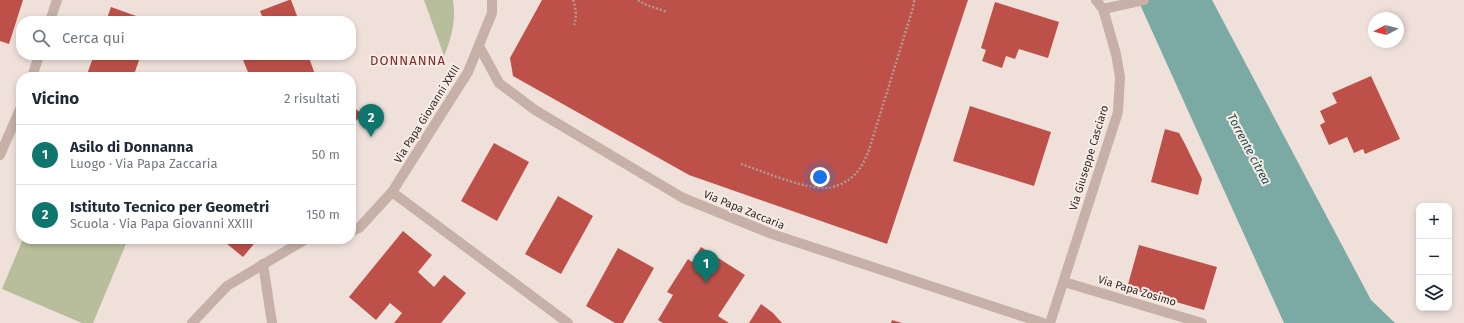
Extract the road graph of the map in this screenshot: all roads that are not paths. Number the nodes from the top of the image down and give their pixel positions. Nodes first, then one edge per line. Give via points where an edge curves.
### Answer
1 (57, 0) edge
2 (492, 0) edge
3 (1096, 0) edge
4 (1141, 1) edge
5 (1103, 10) junction
6 (52, 16) edge
7 (479, 46) junction
8 (37, 60) edge
9 (34, 72) edge
10 (16, 118) edge
11 (0, 154) edge
12 (392, 192) junction
13 (356, 229) edge
14 (297, 244) edge
15 (263, 264) junction
16 (1064, 282) junction
17 (192, 323) edge
18 (272, 323) edge
19 (568, 323) edge
20 (1043, 323) edge
21 (1050, 323) edge
22 (1202, 323) edge

1 - 6 street
2 - 7 street, Via Papa Giovanni XXIII via 492,13
3 - 5 street, Via Giuseppe Casciaro
4 - 5 street
5 - 16 street, Via Giuseppe Casciaro via 1120,77 1118,112
7 - 12 street, Via Papa Giovanni XXIII via 468,72
7 - 20 street, Via Papa Zaccaria via 500,83 535,110 683,198 772,234
8 - 9 street
10 - 11 street
12 - 13 street, Via Papa Giovanni XXIII
12 - 19 street
14 - 15 street
15 - 17 street via 227,286
15 - 18 street
16 - 21 street, Via Giuseppe Casciaro
16 - 22 street, Via Papa Zosimo

